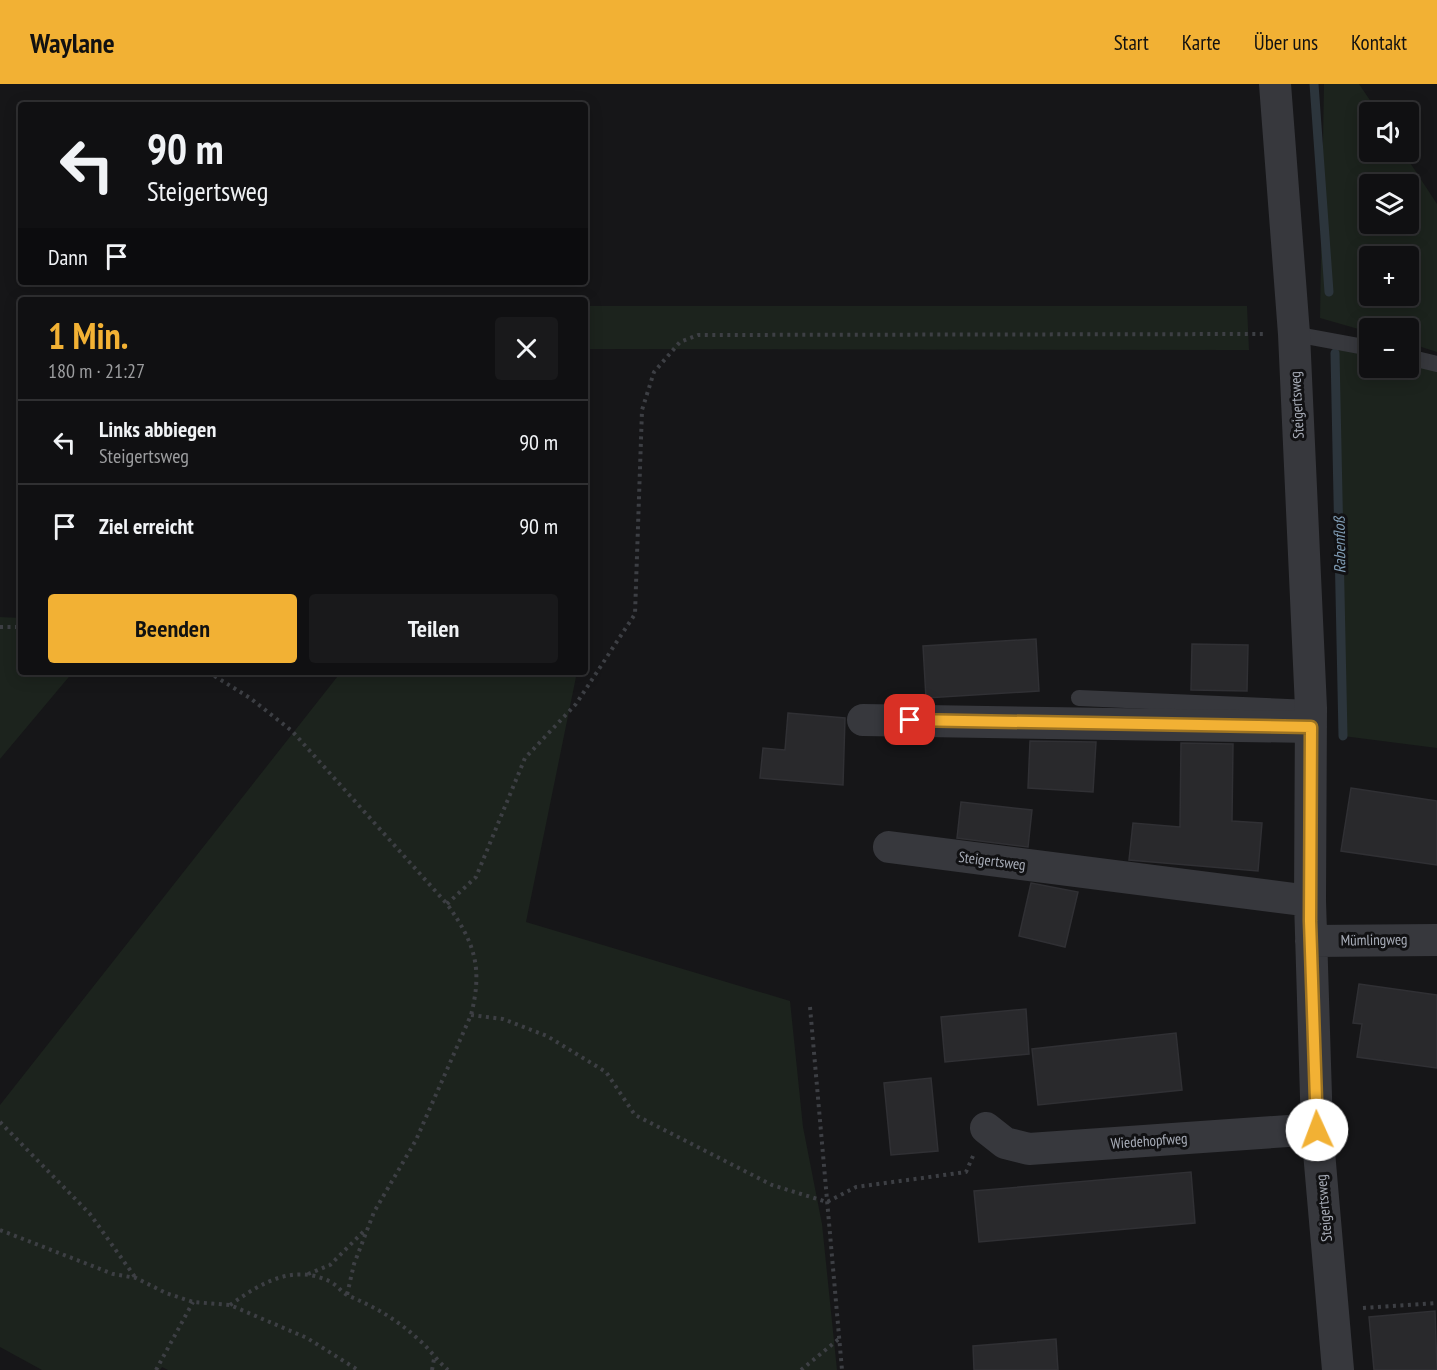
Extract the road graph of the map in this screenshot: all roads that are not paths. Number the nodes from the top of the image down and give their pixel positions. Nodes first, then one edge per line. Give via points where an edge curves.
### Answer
1 (1275, 84) edge
2 (1294, 334) junction
3 (1359, 346) edge
4 (1419, 360) edge
5 (1437, 364) edge
6 (1079, 698) dead end
7 (1311, 718) junction
8 (862, 720) dead end
9 (889, 847) dead end
10 (1310, 902) junction
11 (1437, 940) edge
12 (1311, 941) junction
13 (986, 1128) road end
14 (1317, 1130) junction
15 (1338, 1370) edge

1 - 2 street, Steigertsweg
2 - 3 lane
2 - 7 street, Steigertsweg
4 - 5 lane
6 - 7 lane
7 - 8 street
7 - 10 street, Steigertsweg
9 - 10 street, Steigertsweg
10 - 12 street, Steigertsweg
11 - 12 street, Mümlingweg
12 - 14 street, Steigertsweg
13 - 14 street, Wiedehopfweg via 1005,1143 1029,1149
14 - 15 street, Steigertsweg

